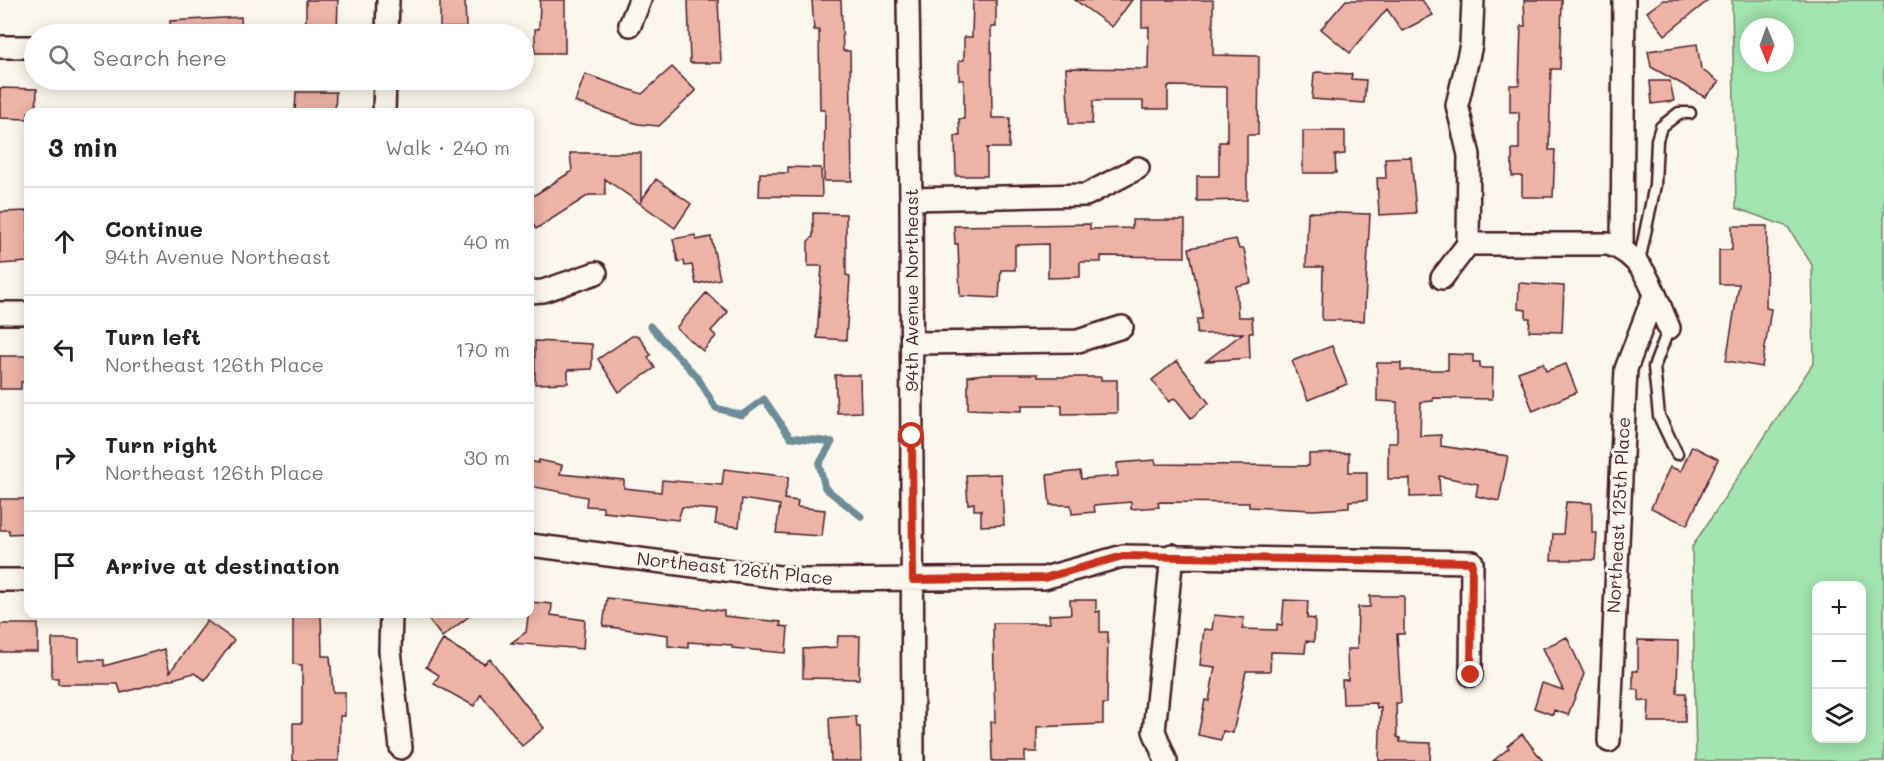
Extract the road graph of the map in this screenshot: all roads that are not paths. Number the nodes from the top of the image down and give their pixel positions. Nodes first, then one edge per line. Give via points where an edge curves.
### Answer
1 (388, 0) edge
2 (640, 0) edge
3 (908, 0) edge
4 (1473, 0) edge
5 (1624, 0) edge
6 (387, 24) edge
7 (630, 25) dead end
8 (0, 46) edge
9 (24, 47) edge
10 (385, 90) edge
11 (384, 108) edge
12 (1690, 113) dead end
13 (1138, 168) dead end
14 (911, 199) junction
15 (1468, 244) junction
16 (1622, 248) junction
17 (1639, 261) junction
18 (596, 273) dead end
19 (1442, 278) dead end
20 (534, 292) edge
21 (1654, 295) junction
22 (0, 313) edge
23 (24, 313) edge
24 (1122, 327) dead end
25 (1669, 328) joint
26 (912, 344) junction
27 (1677, 454) dead end
28 (534, 546) edge
29 (1172, 555) junction
30 (0, 580) edge
31 (24, 580) edge
32 (913, 580) junction
33 (392, 618) edge
34 (1471, 675) dead end
35 (1609, 741) dead end
36 (400, 748) dead end
37 (913, 761) edge
38 (1166, 761) edge

1 - 6 street
2 - 7 street
3 - 14 street, 94th Avenue Northeast
4 - 15 street via 1471,45 1457,105 1469,155
5 - 16 street
8 - 9 street
10 - 11 street
12 - 17 lane via 1679,113 1662,127 1657,140 1655,185
13 - 14 street via 1086,195
14 - 26 street, 94th Avenue Northeast
15 - 16 street via 1608,244
15 - 19 street
16 - 17 street
17 - 21 street
18 - 20 street
21 - 25 street
21 - 35 street, Northeast 125th Place via 1626,369
22 - 23 street
24 - 26 street via 1078,341
25 - 27 lane via 1653,367 1659,416
26 - 32 street, 94th Avenue Northeast
28 - 32 street, Northeast 126th Place via 803,580
29 - 32 street, Northeast 126th Place via 1123,556 1044,578
29 - 34 street, Northeast 126th Place via 1472,562
29 - 38 street via 1154,731
30 - 31 street
32 - 37 street, 94th Avenue Northeast
33 - 36 street via 390,651

